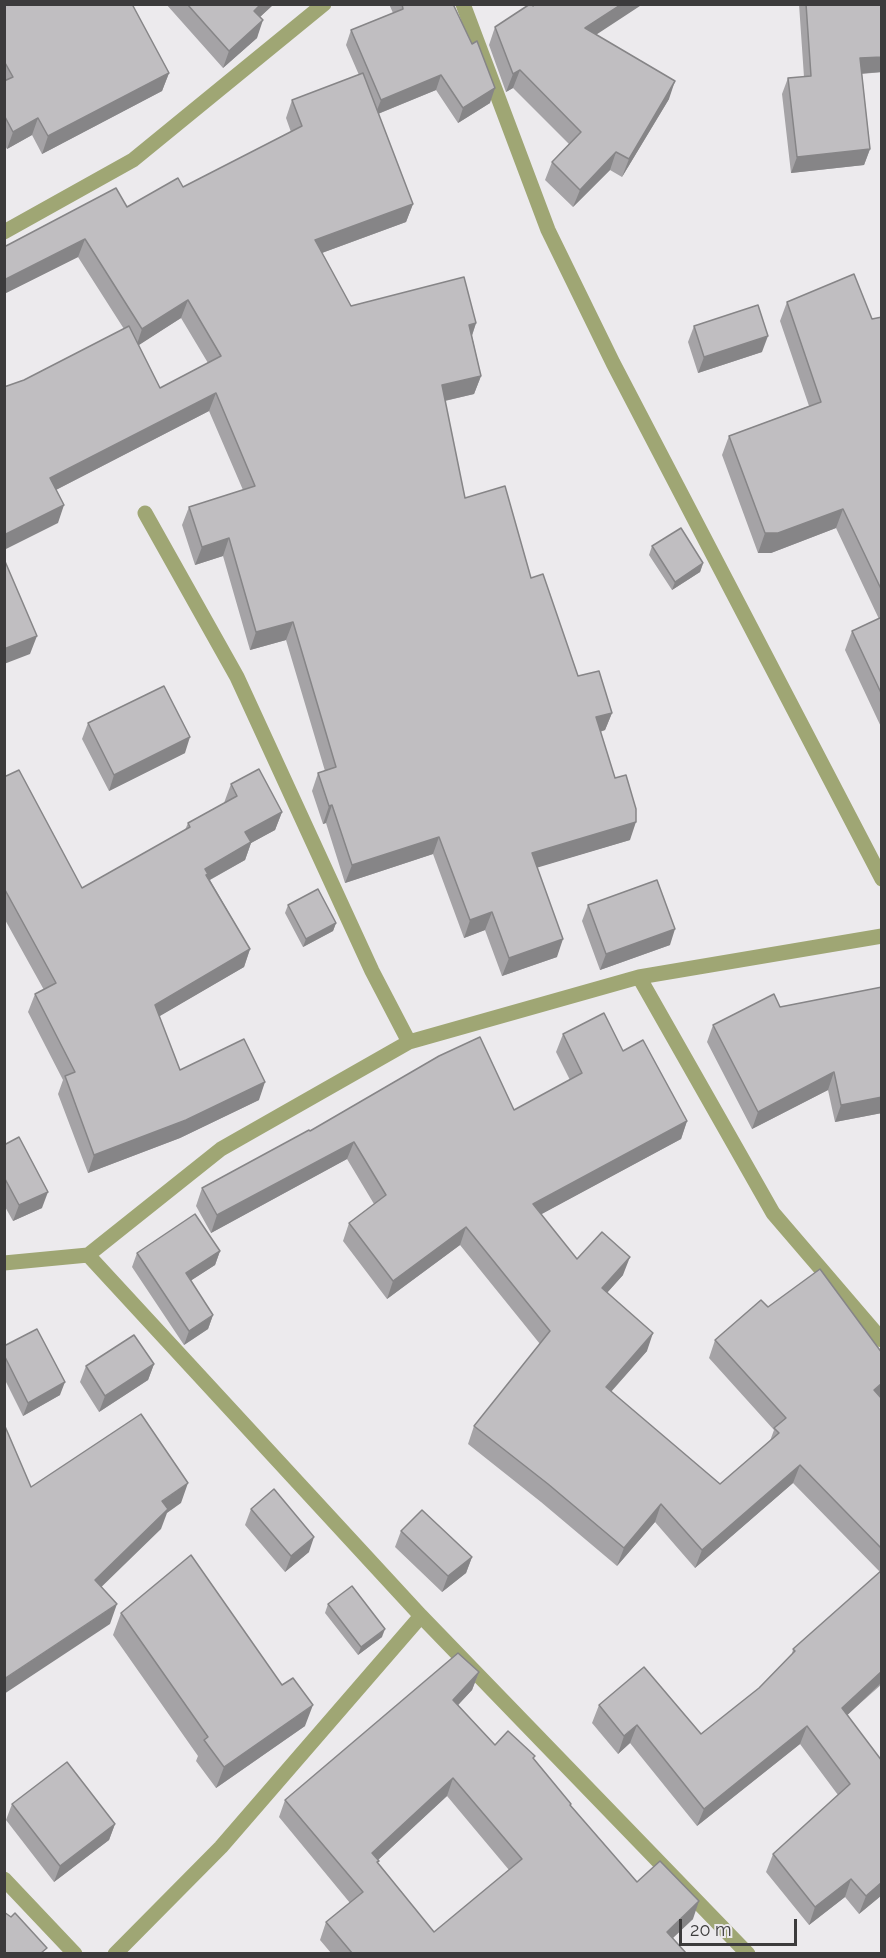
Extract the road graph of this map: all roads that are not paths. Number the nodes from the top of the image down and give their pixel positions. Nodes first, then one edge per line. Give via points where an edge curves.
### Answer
1 (324, 4) edge
2 (463, 4) edge
3 (4, 232) edge
4 (145, 513) dead end
5 (882, 879) edge
6 (882, 936) edge
7 (639, 977) junction
8 (410, 1042) junction
9 (88, 1255) junction
10 (6, 1261) edge
11 (882, 1340) edge
12 (421, 1616) junction
13 (4, 1879) edge
14 (75, 1953) edge
15 (115, 1953) edge
16 (748, 1953) edge

1 - 3 street via 133,159
2 - 5 street via 548,230 613,363
4 - 8 street via 237,677 372,971
6 - 7 street
7 - 8 street
7 - 11 street via 773,1213
8 - 9 street via 221,1149
9 - 10 street
9 - 12 street
12 - 15 street via 221,1847
12 - 16 street
13 - 14 street

